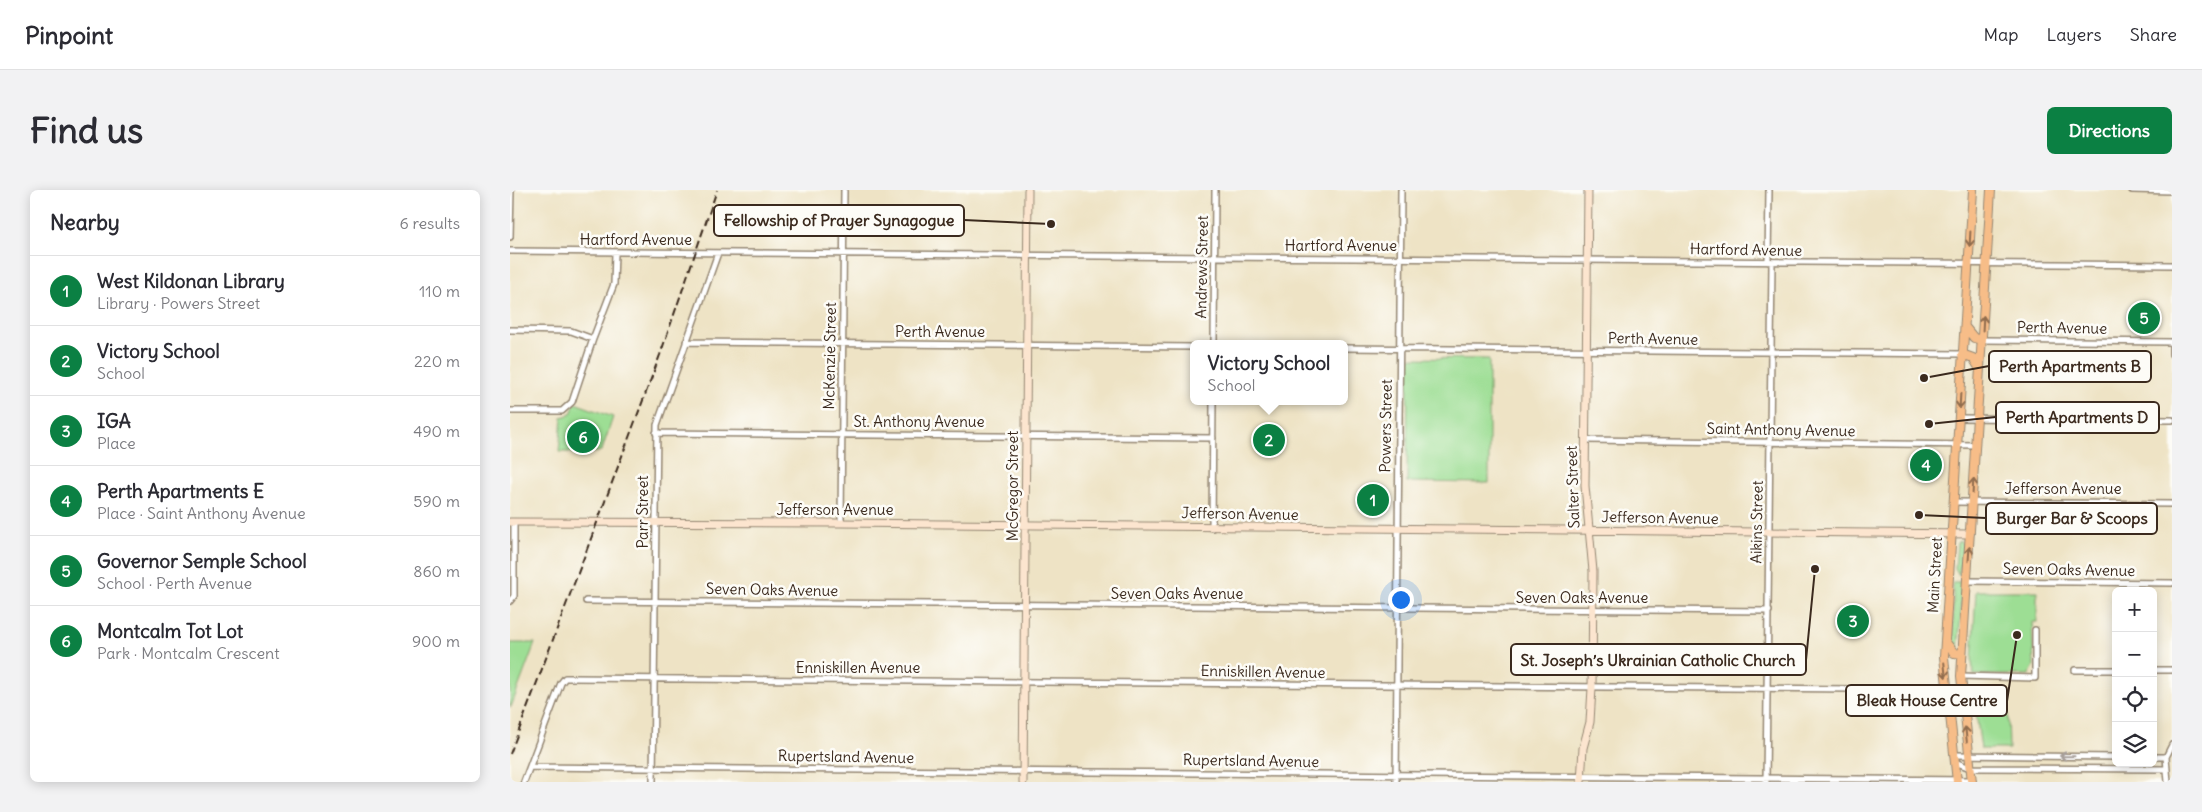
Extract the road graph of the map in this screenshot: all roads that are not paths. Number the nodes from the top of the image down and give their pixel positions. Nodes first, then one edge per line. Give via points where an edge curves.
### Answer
1 (511, 190) edge
2 (844, 190) edge
3 (1028, 190) edge
4 (1215, 190) edge
5 (1401, 190) edge
6 (1588, 190) edge
7 (1769, 190) edge
8 (1973, 190) edge
9 (1991, 190) edge
10 (2132, 190) edge
11 (2172, 191) edge
12 (510, 238) edge
13 (510, 251) edge
14 (615, 253) junction
15 (718, 253) junction
16 (844, 253) junction
17 (1028, 255) junction
18 (1215, 258) junction
19 (1400, 258) junction
20 (1587, 261) junction
21 (1770, 262) junction
22 (1987, 263) junction
23 (1969, 264) junction
24 (2172, 265) edge
25 (1964, 325) junction
26 (510, 330) edge
27 (592, 338) junction
28 (1214, 340) edge
29 (1982, 340) junction
30 (686, 342) junction
31 (2172, 342) edge
32 (843, 344) junction
33 (1027, 345) junction
34 (1190, 346) edge
35 (1348, 348) edge
36 (1400, 349) junction
37 (1586, 351) junction
38 (1771, 353) junction
39 (1962, 354) junction
40 (2172, 354) edge
41 (1980, 369) junction
42 (1213, 405) edge
43 (510, 411) edge
44 (1959, 418) junction
45 (1977, 418) junction
46 (2172, 420) edge
47 (656, 433) junction
48 (841, 434) junction
49 (1027, 435) junction
50 (1213, 438) junction
51 (1585, 440) junction
52 (1771, 442) junction
53 (1957, 444) junction
54 (1976, 445) junction
55 (1953, 502) junction
56 (1972, 502) junction
57 (2172, 504) edge
58 (512, 522) edge
59 (655, 523) junction
60 (841, 523) junction
61 (1027, 526) junction
62 (1212, 528) junction
63 (1398, 530) junction
64 (1588, 530) junction
65 (1769, 533) junction
66 (1951, 534) junction
67 (1970, 534) junction
68 (1967, 581) junction
69 (2172, 583) edge
70 (510, 601) edge
71 (586, 601) dead end
72 (654, 601) junction
73 (1025, 605) junction
74 (1397, 608) junction
75 (1592, 610) junction
76 (1768, 611) junction
77 (2035, 630) dead end
78 (1945, 641) junction
79 (1962, 654) junction
80 (2075, 670) dead end
81 (2112, 670) edge
82 (2157, 670) edge
83 (2172, 670) edge
84 (1961, 676) junction
85 (653, 679) junction
86 (1025, 682) junction
87 (1397, 686) junction
88 (1592, 688) junction
89 (1768, 689) junction
90 (1947, 690) junction
91 (1961, 690) junction
92 (2172, 745) edge
93 (1969, 755) junction
94 (2112, 757) edge
95 (2157, 757) edge
96 (2166, 757) junction
97 (1954, 758) junction
98 (530, 767) junction
99 (653, 768) junction
100 (1970, 768) junction
101 (2166, 769) junction
102 (1023, 771) junction
103 (1396, 775) junction
104 (1581, 779) edge
105 (1766, 780) edge
106 (1957, 781) edge
107 (1971, 781) edge
108 (524, 782) edge
109 (653, 782) edge
110 (1023, 782) edge
111 (1396, 782) edge
112 (2168, 782) edge

1 - 12 street
2 - 16 street, McKenzie Street
3 - 17 street, McGregor Street
4 - 18 street, Andrews Street
5 - 19 street, Powers Street
6 - 20 street, Salter Street
7 - 21 street, Aikins Street
8 -> 23 main road, Main Street
9 - 22 main road
10 - 11 street
13 - 14 street, Hartford Avenue
14 - 15 street, Hartford Avenue
14 - 27 street via 614,284
15 - 16 street, Hartford Avenue
15 - 30 street, Parr Street
16 - 17 street, Hartford Avenue
16 - 32 street, McKenzie Street
17 - 18 street, Hartford Avenue
17 - 33 street, McGregor Street
18 - 19 street, Hartford Avenue
18 - 28 street, Andrews Street
19 - 20 street, Hartford Avenue
19 - 36 street, Powers Street
20 - 21 street, Hartford Avenue
20 - 37 street, Salter Street
21 - 23 street, Hartford Avenue
21 - 38 street, Aikins Street
22 - 23 street, Hartford Avenue
22 - 24 street, Hartford Avenue
29 -> 22 main road
23 - 25 main road, Main Street
25 - 29 main road via 1969,334
25 - 39 main road, Main Street
26 - 27 street via 572,331
27 - 43 street via 567,409 555,412
29 - 31 street, Perth Avenue
29 - 41 main road
30 - 32 street, Perth Avenue
30 - 47 street, Parr Street
31 - 40 street
32 - 33 street, Perth Avenue
32 - 48 street, McKenzie Street
33 - 34 street, Perth Avenue
33 - 49 street, McGregor Street
35 - 36 street, Perth Avenue
36 - 37 street, Perth Avenue
36 - 63 street, Powers Street
37 - 38 street, Perth Avenue
37 - 51 street, Salter Street
38 - 39 street, Perth Avenue
38 - 52 street, Aikins Street
39 - 41 main road via 1973,358
39 -> 44 main road, Main Street
41 - 45 main road
42 - 50 street
44 - 45 street
44 - 53 main road, Main Street
45 - 46 street
45 - 54 main road
47 - 48 street, St. Anthony Avenue
47 - 59 street, Parr Street
48 - 49 street, St. Anthony Avenue
48 - 60 street, McKenzie Street
49 - 50 street, St. Anthony Avenue
49 - 61 street, McGregor Street
50 - 62 street
51 - 52 street, Saint Anthony Avenue
51 - 64 street, Salter Street
52 - 53 street, Saint Anthony Avenue
52 - 65 street, Aikins Street
53 - 54 street, Saint Anthony Avenue
53 - 55 main road, Main Street
56 -> 54 main road
55 - 56 street, Jefferson Avenue
55 - 66 main road, Main Street
56 - 57 street, Jefferson Avenue
56 - 67 main road
58 - 59 street, Jefferson Avenue
58 - 70 street via 514,596
59 - 60 street, Jefferson Avenue
59 - 72 street, Parr Street
60 - 61 street, Jefferson Avenue
61 - 62 street, Jefferson Avenue
61 - 73 street, McGregor Street
62 - 63 street, Jefferson Avenue
63 - 64 street, Jefferson Avenue
63 - 74 street, Powers Street
64 - 65 street, Jefferson Avenue
64 - 75 street, Salter Street via 1593,571
65 - 66 street, Jefferson Avenue
65 - 76 street, Aikins Street
66 - 67 street, Jefferson Avenue
66 - 78 main road, Main Street
68 -> 67 main road
68 - 69 street, Seven Oaks Avenue
68 - 79 main road
71 - 72 street, Seven Oaks Avenue
72 - 73 street, Seven Oaks Avenue
72 - 85 street, Parr Street
73 - 74 street, Seven Oaks Avenue
73 - 86 street, McGregor Street
74 - 75 street, Seven Oaks Avenue
74 - 87 street, Powers Street
75 - 76 street, Seven Oaks Avenue
75 - 88 street, Salter Street
76 - 89 street, Aikins Street
77 - 84 street via 2035,678
78 - 79 main road via 1954,653
78 -> 90 main road, Main Street
79 - 84 main road
80 - 81 street
82 - 83 street
84 - 91 main road
85 - 86 street, Enniskillen Avenue
85 - 98 street, Enniskillen Avenue via 565,678
85 - 99 street, Parr Street
86 - 87 street, Enniskillen Avenue
86 - 102 street, McGregor Street
87 - 88 street, Enniskillen Avenue
87 - 103 street, Powers Street
88 - 89 street, Enniskillen Avenue
88 - 104 street, Salter Street
89 - 90 street, Enniskillen Avenue
89 - 105 street, Aikins Street
90 - 91 street, Enniskillen Avenue
90 - 97 main road, Main Street
93 -> 91 main road
92 - 96 street
94 -> 93 street
93 - 97 street
93 - 100 main road
95 - 96 street
96 - 101 street
97 - 100 street
97 - 106 main road, Main Street
98 - 99 street, Rupertsland Avenue
98 - 108 street
99 - 102 street, Rupertsland Avenue
99 - 109 street, Parr Street
100 - 101 street
100 - 107 main road
101 - 112 street
102 - 103 street, Rupertsland Avenue
102 - 110 street, McGregor Street
103 - 104 street, Rupertsland Avenue
103 - 111 street, Powers Street
104 - 105 street, Rupertsland Avenue
105 - 106 street, Rupertsland Avenue
106 - 107 street, Rupertsland Avenue

